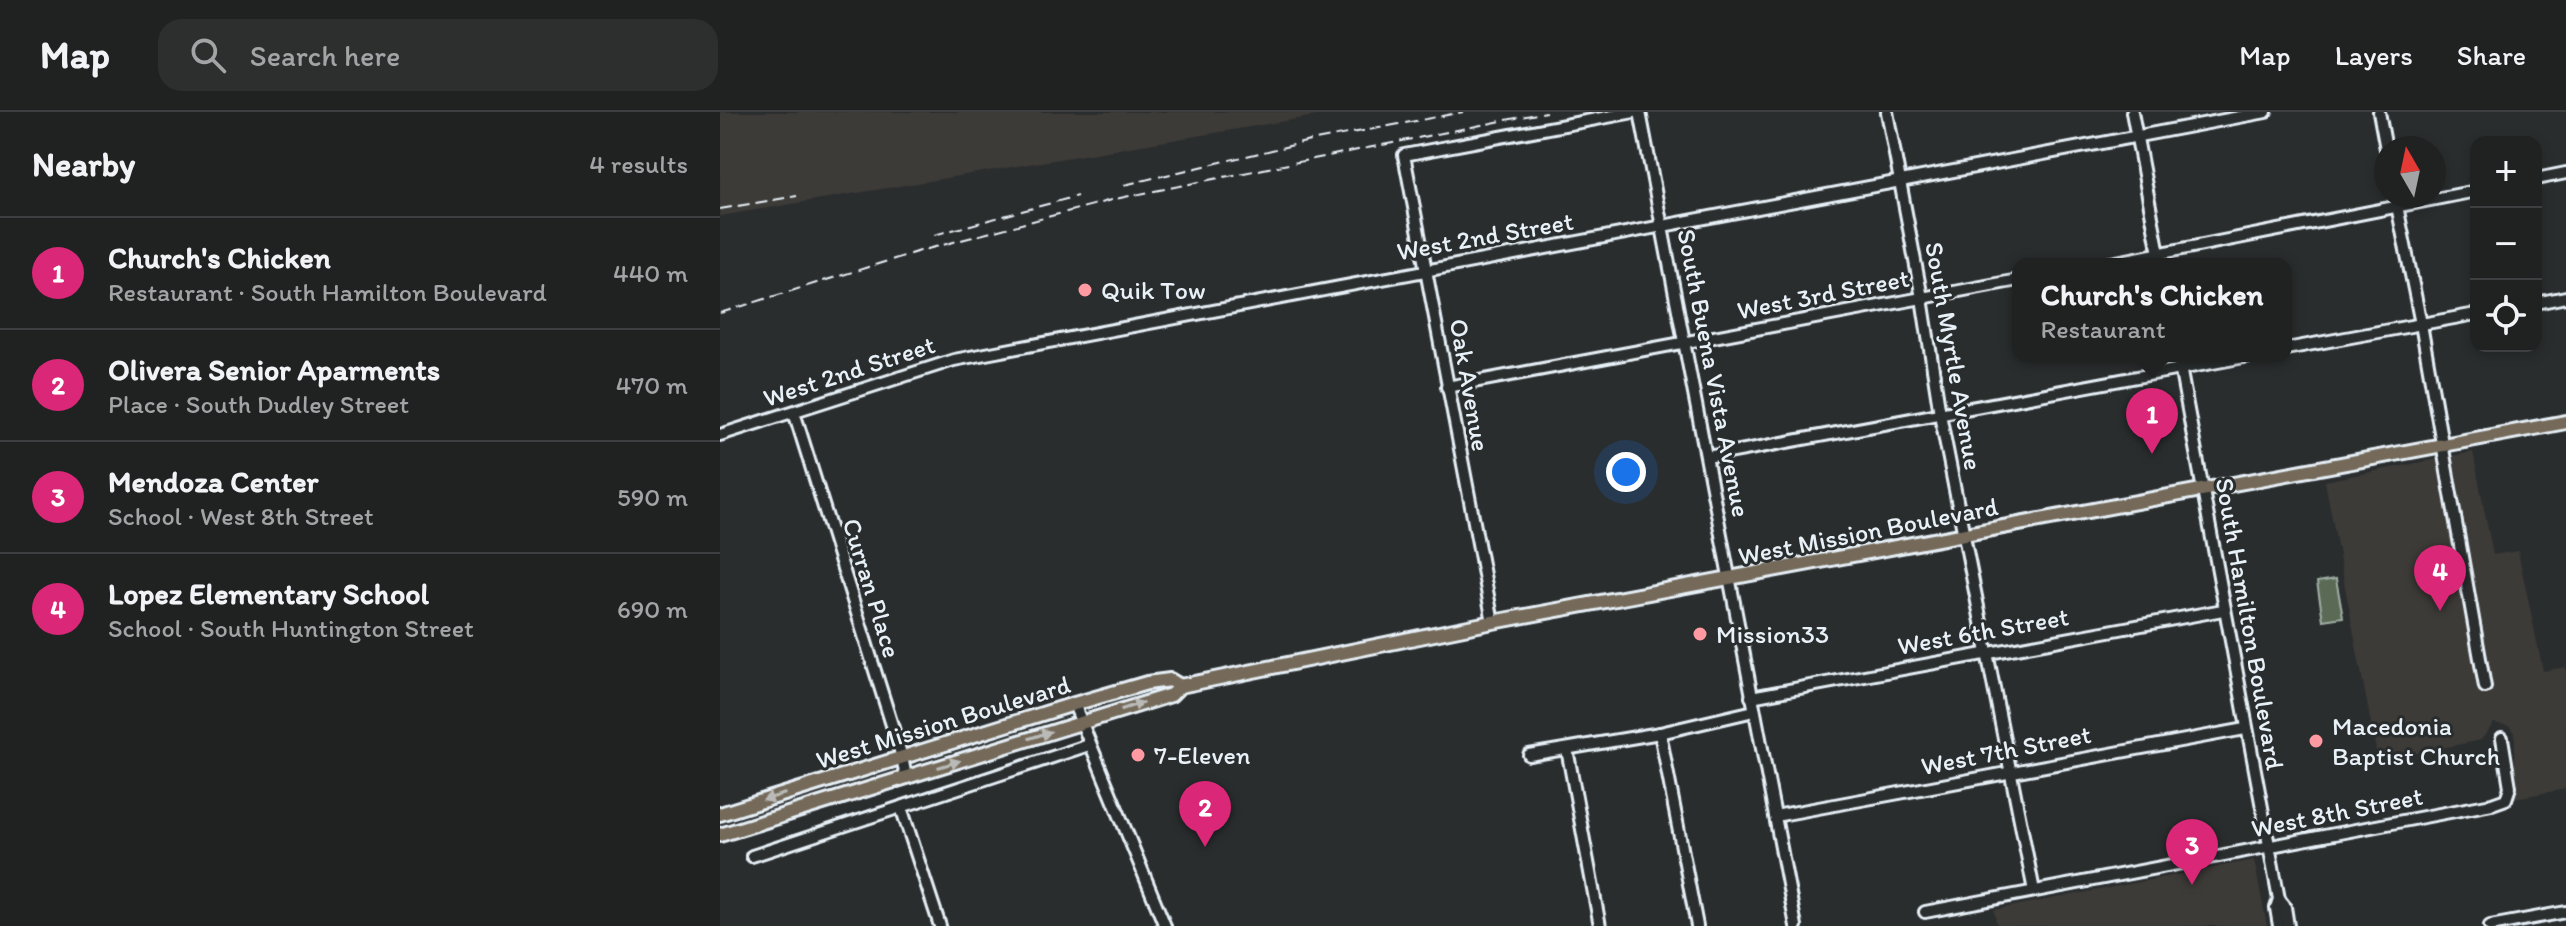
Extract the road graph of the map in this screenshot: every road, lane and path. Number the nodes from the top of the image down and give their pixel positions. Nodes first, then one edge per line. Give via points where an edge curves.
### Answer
1 (1634, 112) edge
2 (1640, 112) edge
3 (1887, 112) edge
4 (2132, 112) edge
5 (2266, 112) edge
6 (2379, 112) edge
7 (2136, 136) junction
8 (2384, 136) edge
9 (2566, 173) edge
10 (2542, 178) edge
11 (1900, 181) junction
12 (2470, 192) edge
13 (2446, 195) edge
14 (2374, 206) edge
15 (2397, 208) edge
16 (1664, 226) junction
17 (2160, 258) edge
18 (2164, 258) edge
19 (1426, 269) junction
20 (2012, 281) edge
21 (2566, 297) edge
22 (1922, 298) junction
23 (2542, 302) edge
24 (2470, 315) edge
25 (2421, 324) junction
26 (1684, 343) junction
27 (2292, 348) edge
28 (2179, 362) edge
29 (2218, 362) edge
30 (2181, 369) junction
31 (1447, 387) junction
32 (794, 412) junction
33 (1940, 414) junction
34 (2566, 422) edge
35 (720, 435) edge
36 (2441, 445) junction
37 (1707, 457) junction
38 (2202, 489) junction
39 (1965, 536) junction
40 (1730, 579) junction
41 (2223, 610) junction
42 (1493, 622) junction
43 (1987, 652) junction
44 (1180, 686) junction
45 (2485, 687) dead end
46 (1751, 697) junction
47 (1074, 704) junction
48 (1754, 711) junction
49 (1081, 722) junction
50 (2245, 729) junction
51 (1660, 733) junction
52 (2502, 738) dead end
53 (1089, 745) junction
54 (1567, 749) junction
55 (1529, 755) dead end
56 (902, 757) junction
57 (2011, 771) junction
58 (906, 777) junction
59 (901, 807) junction
60 (720, 814) edge
61 (1775, 816) junction
62 (720, 835) edge
63 (2269, 847) junction
64 (752, 856) dead end
65 (2034, 891) junction
66 (2279, 899) junction
67 (1925, 912) dead end
68 (2566, 912) edge
69 (940, 926) edge
70 (1165, 926) edge
71 (1600, 926) edge
72 (1697, 926) edge
73 (1796, 926) edge
74 (2279, 926) edge
75 (2288, 926) edge
76 (2490, 926) edge

1 - 19 street, Oak Avenue via 1404,155
2 - 16 street, South Buena Vista Avenue
3 - 11 street, South Myrtle Avenue
4 - 7 street
5 - 7 street, West 2nd Street
6 - 8 street
7 - 11 street, West 2nd Street
7 - 17 street
9 - 10 street
11 - 16 street, West 2nd Street
11 - 22 street, South Myrtle Avenue
12 - 13 street
14 - 18 street
15 - 25 street
16 - 19 street, West 2nd Street
16 - 26 street, South Buena Vista Avenue
19 - 31 street, Oak Avenue
19 - 32 street, West 2nd Street via 954,360
20 - 22 street, West 3rd Street
21 - 23 street
22 - 26 street, West 3rd Street
22 - 33 street, South Myrtle Avenue
24 - 25 street
25 - 27 street
25 - 36 street
26 - 31 street, West 3rd Street
26 - 37 street, South Buena Vista Avenue
28 - 30 street, South Hamilton Boulevard
29 - 30 street
30 - 33 street
30 - 38 street, South Hamilton Boulevard
31 - 42 street, Oak Avenue
32 - 35 street, West 2nd Street
32 - 56 street, Curran Place
33 - 37 street
33 - 39 street, South Myrtle Avenue
34 - 36 main road, West Mission Boulevard
36 - 38 main road, West Mission Boulevard
36 - 45 street
37 - 40 street, South Buena Vista Avenue
38 - 39 main road, West Mission Boulevard
38 - 41 street, South Hamilton Boulevard
39 - 40 main road, West Mission Boulevard
39 - 43 street, South Myrtle Avenue
40 - 42 main road, West Mission Boulevard
40 - 46 street, South Buena Vista Avenue
41 - 43 street, West 6th Street
41 - 50 street, South Hamilton Boulevard
42 - 44 main road, West Mission Boulevard
43 - 46 street, West 6th Street
43 - 57 street, South Myrtle Avenue
44 - 47 main road, West Mission Boulevard via 1170,680 1147,683
49 -> 44 main road, West Mission Boulevard via 1171,695
46 - 48 street, South Buena Vista Avenue
47 - 49 street
47 - 56 main road, West Mission Boulevard
48 - 51 street
48 - 61 street, South Buena Vista Avenue
49 - 53 street
58 -> 49 main road, West Mission Boulevard
50 - 57 street, West 7th Street
50 - 63 street, South Hamilton Boulevard
51 - 54 street
51 - 72 street
52 - 63 street, West 8th Street via 2510,787 2506,799
53 - 59 street
53 - 70 street
54 - 55 street
54 - 71 street
56 - 58 street, Curran Place
56 -> 60 main road, West Mission Boulevard
57 - 61 street, West 7th Street
57 - 65 street, South Myrtle Avenue
58 - 62 main road, West Mission Boulevard
59 - 64 street
59 - 69 street
61 - 73 street, South Buena Vista Avenue
63 - 65 street, West 8th Street
63 - 66 street, South Hamilton Boulevard
65 - 67 street, West 8th Street
66 - 74 street, South Hamilton Boulevard
66 - 75 street, South Hamilton Boulevard
68 - 76 street

